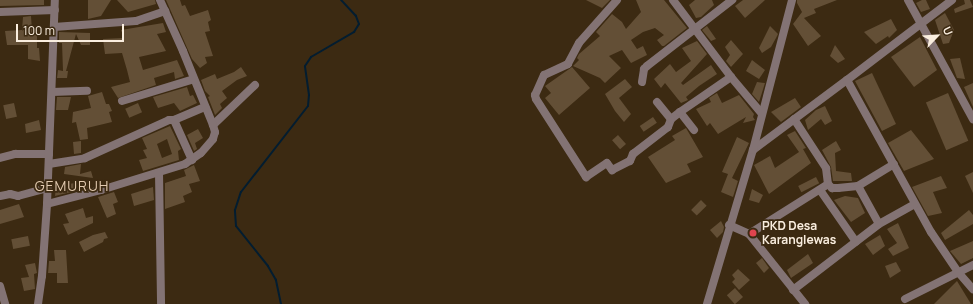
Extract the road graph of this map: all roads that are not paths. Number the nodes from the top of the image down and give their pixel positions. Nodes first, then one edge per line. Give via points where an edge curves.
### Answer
1 (56, 0) edge
2 (160, 0) edge
3 (617, 0) edge
4 (673, 0) edge
5 (732, 0) edge
6 (792, 0) edge
7 (908, 0) edge
8 (952, 0) edge
9 (55, 10) junction
10 (165, 11) junction
11 (0, 12) edge
12 (921, 24) junction
13 (54, 27) junction
14 (695, 29) junction
15 (731, 77) junction
16 (194, 79) junction
17 (846, 80) junction
18 (642, 82) dead end
19 (255, 85) dead end
20 (87, 91) dead end
21 (52, 92) junction
22 (122, 101) dead end
23 (657, 102) dead end
24 (205, 107) junction
25 (680, 112) junction
26 (762, 114) junction
27 (794, 119) junction
28 (973, 119) edge
29 (174, 120) junction
30 (670, 120) junction
31 (212, 125) junction
32 (694, 130) dead end
33 (753, 150) junction
34 (49, 154) junction
35 (0, 158) edge
36 (192, 160) junction
37 (49, 164) junction
38 (894, 164) junction
39 (159, 173) junction
40 (828, 184) junction
41 (858, 186) junction
42 (48, 188) junction
43 (820, 190) junction
44 (0, 196) edge
45 (47, 204) junction
46 (915, 204) junction
47 (879, 224) junction
48 (729, 225) junction
49 (749, 234) junction
50 (856, 242) junction
51 (973, 264) edge
52 (958, 272) junction
53 (0, 286) edge
54 (973, 289) edge
55 (793, 290) junction
56 (906, 299) dead end
57 (5, 304) edge
58 (38, 304) edge
59 (161, 304) edge
60 (707, 304) edge
61 (804, 304) edge

1 - 9 street
2 - 10 street
3 - 30 street via 579,42 568,64 544,75 535,95 536,99 586,177 607,163 612,170 630,161 633,154 668,127
4 - 14 street
5 - 14 street
6 - 26 street
7 - 12 street
8 - 12 street
9 - 11 street
9 - 13 street
10 - 13 street via 136,21
10 - 16 street
12 - 17 street
12 - 28 street
13 - 21 street
14 - 15 street
14 - 18 street via 644,69
15 - 25 street
15 - 26 street
16 - 22 street
16 - 24 street
17 - 27 street
17 - 38 street
19 - 31 street
20 - 21 street
21 - 34 street
23 - 30 street
24 - 29 street
24 - 31 street
25 - 30 street
25 - 32 street
26 - 33 street
27 - 33 street
27 - 40 street via 826,168
29 - 36 street
29 - 37 street via 85,158
31 - 36 street via 215,132 213,139 205,150
33 - 48 street
34 - 35 street via 15,154
34 - 37 street
36 - 39 street
37 - 42 street
38 - 41 street
38 - 46 street
39 - 45 street
39 - 59 street
40 - 41 street via 832,188
40 - 43 street
41 - 47 street
42 - 44 street via 18,196
42 - 45 street
43 - 49 street
43 - 50 street
45 - 58 street
46 - 47 street
46 - 52 street
47 - 50 street
48 - 49 street
48 - 60 street
49 - 55 street
50 - 55 street
51 - 52 street
52 - 54 street
52 - 56 street
53 - 57 street
55 - 61 street

